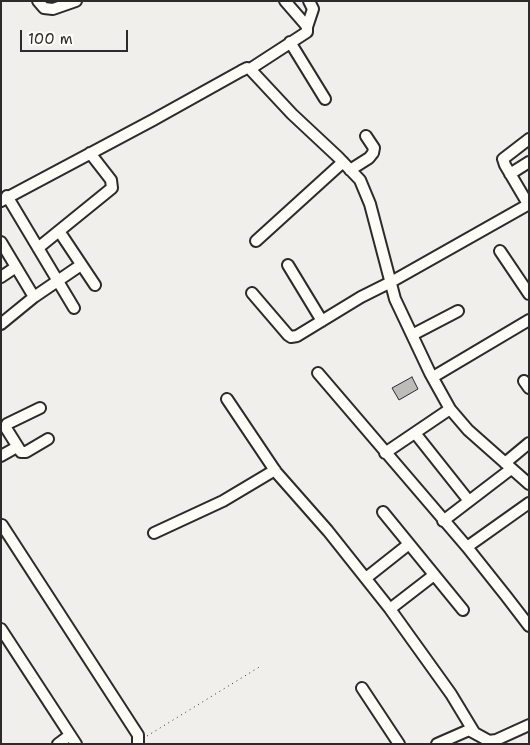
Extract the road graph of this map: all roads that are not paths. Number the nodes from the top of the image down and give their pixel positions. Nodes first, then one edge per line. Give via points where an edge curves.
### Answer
1 (38, 1) edge
2 (76, 1) edge
3 (285, 1) edge
4 (309, 1) edge
5 (307, 27) junction
6 (290, 42) junction
7 (250, 69) junction
8 (325, 99) dead end
9 (366, 136) dead end
10 (529, 139) edge
11 (90, 153) junction
12 (529, 162) edge
13 (346, 166) junction
14 (510, 174) junction
15 (4, 198) edge
16 (529, 204) edge
17 (59, 230) junction
18 (256, 241) dead end
19 (1, 242) edge
20 (38, 248) junction
21 (500, 251) dead end
22 (81, 265) junction
23 (288, 265) dead end
24 (16, 267) junction
25 (1, 276) edge
26 (58, 281) junction
27 (391, 282) junction
28 (95, 285) dead end
29 (252, 293) dead end
30 (529, 294) edge
31 (34, 297) junction
32 (74, 308) dead end
33 (458, 311) dead end
34 (529, 320) edge
35 (322, 321) junction
36 (1, 324) edge
37 (412, 335) junction
38 (318, 373) dead end
39 (433, 378) junction
40 (227, 399) dead end
41 (40, 408) dead end
42 (450, 409) junction
43 (415, 433) junction
44 (48, 439) dead end
45 (529, 443) edge
46 (17, 446) junction
47 (385, 453) junction
48 (1, 456) edge
49 (508, 466) junction
50 (275, 470) junction
51 (529, 484) edge
52 (469, 501) junction
53 (529, 503) edge
54 (383, 512) dead end
55 (443, 521) junction
56 (2, 525) edge
57 (154, 533) dead end
58 (409, 544) junction
59 (467, 547) junction
60 (434, 575) junction
61 (366, 578) junction
62 (390, 609) junction
63 (463, 610) dead end
64 (529, 626) edge
65 (1, 629) edge
66 (362, 688) dead end
67 (529, 725) edge
68 (474, 732) junction
69 (73, 739) edge
70 (138, 742) edge
71 (443, 743) edge
72 (58, 744) edge
73 (399, 744) edge

1 - 2 street via 44,8 53,9
3 - 5 street
4 - 5 street via 313,9
5 - 6 street via 306,32
6 - 7 street
6 - 8 street
7 - 11 street
7 - 13 street
9 - 13 street via 374,148 373,153 369,158
10 - 14 street via 503,159
11 - 15 street
11 - 17 street via 112,180 112,188
12 - 14 street
13 - 18 street
13 - 27 street via 360,180 370,204
14 - 16 street
15 - 20 street
16 - 27 street
17 - 20 street
17 - 22 street
19 - 24 street
20 - 26 street
21 - 30 street
22 - 26 street
22 - 28 street
23 - 35 street
24 - 25 street
24 - 31 street
26 - 31 street
26 - 32 street
27 - 35 street
27 - 37 street via 395,299
29 - 35 street via 291,337
31 - 36 street
33 - 37 street
34 - 39 street
37 - 39 street
38 - 47 street
39 - 42 street
40 - 50 street
41 - 46 street via 6,426
42 - 43 street
42 - 49 street
43 - 47 street
43 - 52 street
44 - 46 street via 23,453
45 - 49 street
46 - 48 street
47 - 55 street
49 - 51 street
49 - 52 street
50 - 57 street via 223,501
50 - 61 street
52 - 55 street
53 - 59 street
54 - 58 street
55 - 59 street
56 - 70 street via 138,735
58 - 60 street
58 - 61 street
59 - 64 street
60 - 62 street
60 - 63 street
61 - 62 street
62 - 68 street
65 - 69 street
66 - 73 street
67 - 68 street via 489,741
68 - 71 street via 466,731
69 - 72 street

